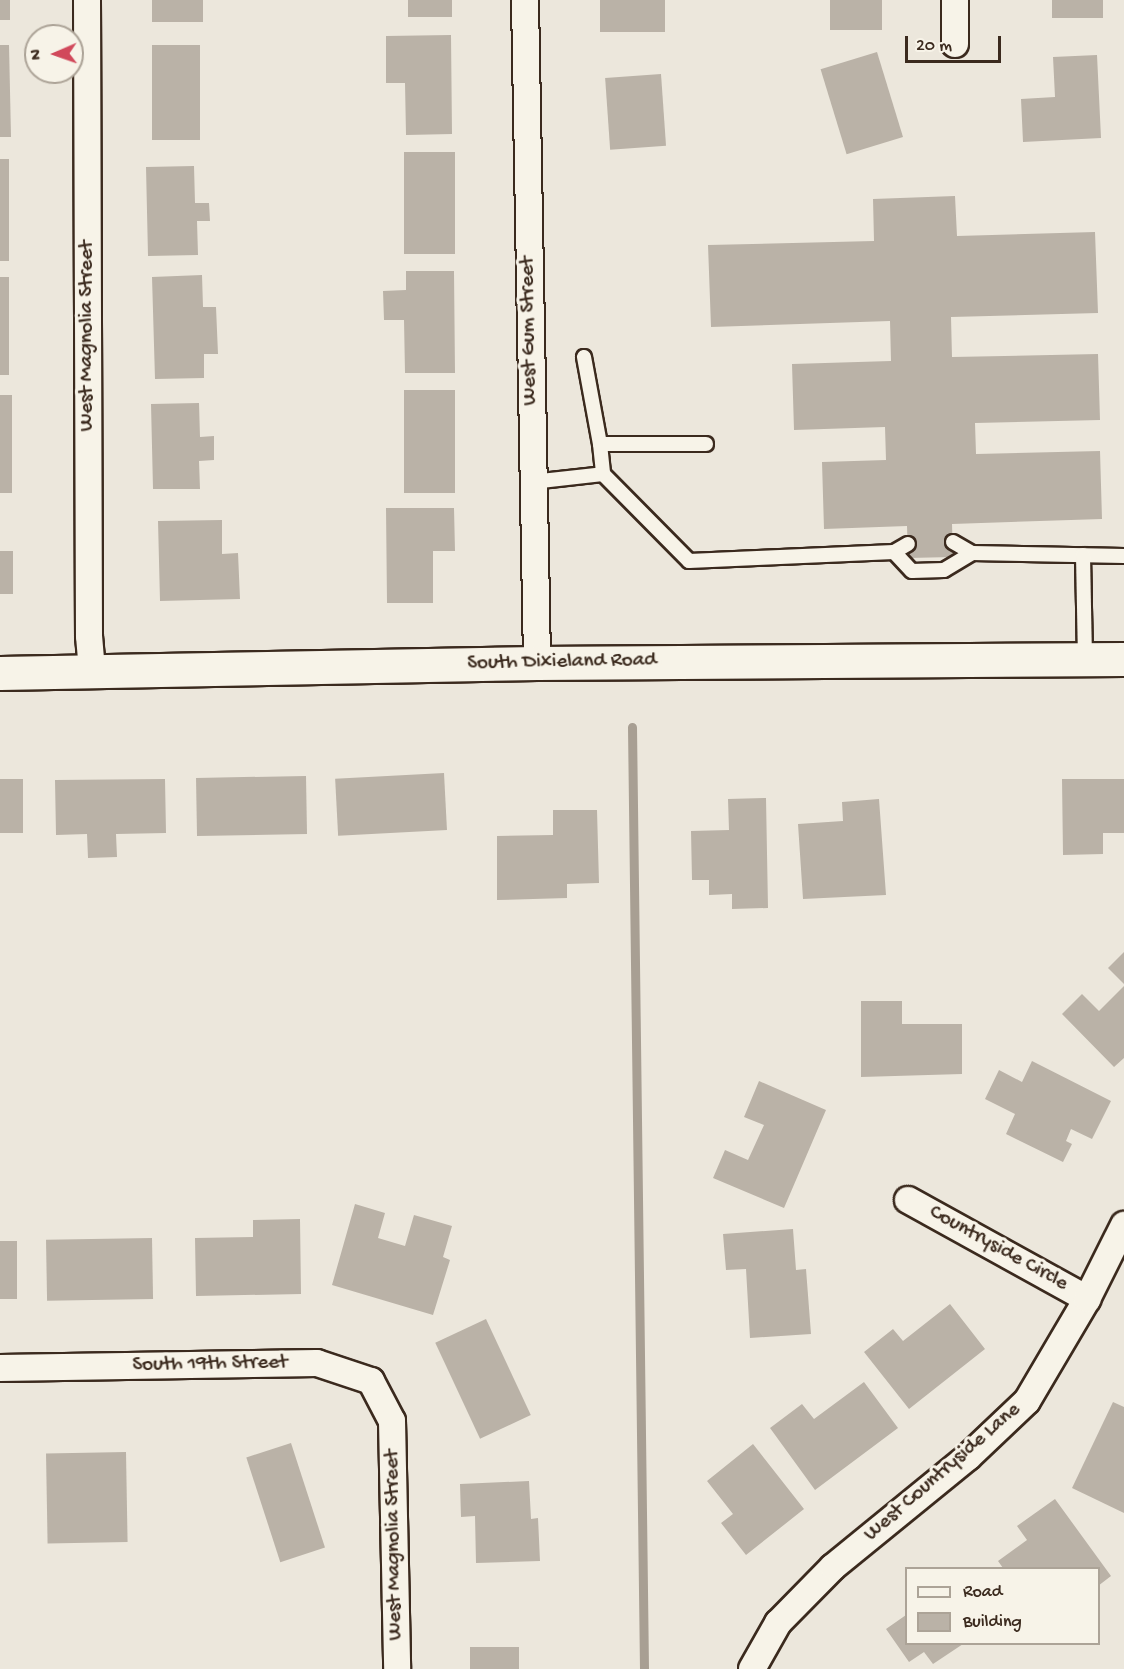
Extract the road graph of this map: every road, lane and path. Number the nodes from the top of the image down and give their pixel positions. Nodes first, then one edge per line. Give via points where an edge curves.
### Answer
1 (87, 0) edge
2 (525, 0) edge
3 (955, 0) edge
4 (955, 44) dead end
5 (585, 357) dead end
6 (600, 444) junction
7 (706, 444) dead end
8 (603, 474) junction
9 (532, 482) junction
10 (953, 542) dead end
11 (908, 544) dead end
12 (894, 552) junction
13 (972, 553) junction
14 (1083, 555) junction
15 (1124, 556) edge
16 (1124, 659) edge
17 (1085, 660) junction
18 (537, 663) junction
19 (93, 672) junction
20 (0, 673) edge
21 (908, 1200) dead end
22 (1124, 1225) edge
23 (1087, 1299) junction
24 (0, 1368) edge
25 (392, 1421) joint
26 (397, 1669) edge
27 (752, 1669) edge

1 - 19 street, West Magnolia Street via 89,624
2 - 9 street, West Gum Street
3 - 4 street
5 - 6 lane
6 - 7 lane
6 - 8 lane
8 - 9 lane
8 - 12 lane via 689,561
9 - 18 street, West Gum Street
10 - 13 lane
11 - 12 lane
12 - 13 lane via 912,571 944,570
13 - 14 lane
14 - 15 lane
14 - 17 lane
16 - 17 main road, South Dixieland Road
17 - 18 main road, South Dixieland Road
18 - 19 main road, South Dixieland Road
19 - 20 main road, South Dixieland Road
21 - 23 street, Countryside Circle
22 - 23 street, West Countryside Lane
23 - 27 street, West Countryside Lane via 1027,1401 968,1457 833,1567 778,1623
24 - 25 street, South 19th Street via 317,1363 371,1381
25 - 26 street, West Magnolia Street

